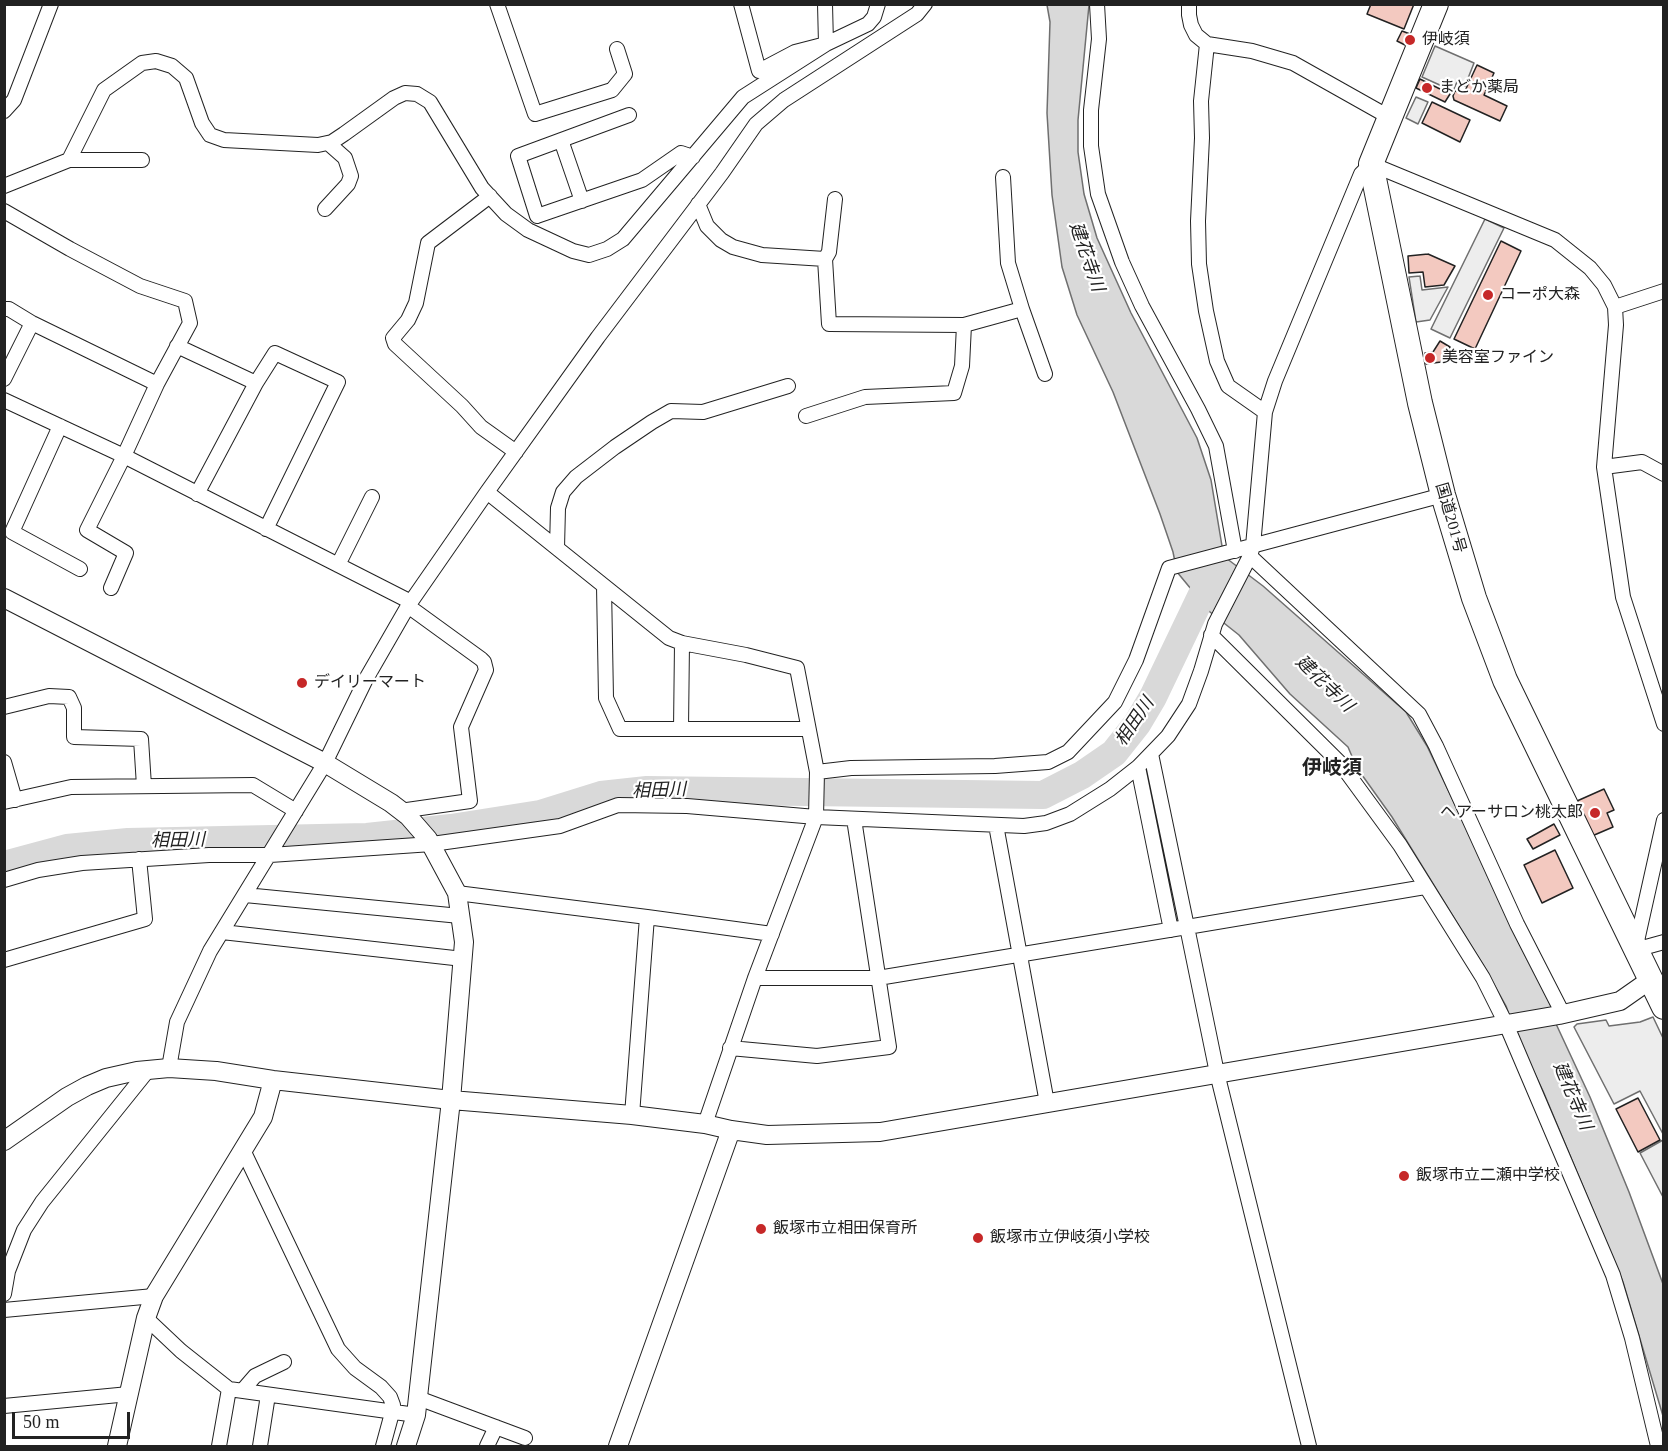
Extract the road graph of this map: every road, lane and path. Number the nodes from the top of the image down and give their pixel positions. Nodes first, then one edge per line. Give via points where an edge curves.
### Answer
1 (51, 4) edge
2 (497, 4) edge
3 (741, 4) edge
4 (825, 4) edge
5 (878, 4) edge
6 (925, 4) edge
7 (1097, 4) edge
8 (1190, 4) edge
9 (1436, 4) edge
10 (826, 44) junction
11 (1207, 44) junction
12 (617, 49) dead end
13 (4, 111) edge
14 (629, 115) dead end
15 (1389, 117) junction
16 (561, 140) junction
17 (328, 142) junction
18 (693, 157) junction
19 (69, 160) junction
20 (142, 160) dead end
21 (1371, 164) junction
22 (1003, 177) dead end
23 (4, 186) edge
24 (490, 196) junction
25 (835, 199) dead end
26 (582, 201) junction
27 (698, 204) junction
28 (325, 209) dead end
29 (4, 212) edge
30 (825, 259) junction
31 (1663, 292) edge
32 (1615, 307) junction
33 (4, 309) edge
34 (1022, 309) junction
35 (32, 323) junction
36 (963, 325) junction
37 (177, 346) junction
38 (1045, 374) dead end
39 (4, 379) edge
40 (256, 383) junction
41 (157, 384) junction
42 (788, 386) dead end
43 (4, 400) edge
44 (1265, 412) junction
45 (806, 416) dead end
46 (60, 426) junction
47 (516, 452) junction
48 (124, 456) junction
49 (1604, 467) junction
50 (1664, 474) edge
51 (487, 492) junction
52 (197, 494) junction
53 (1443, 495) junction
54 (372, 496) dead end
55 (266, 529) junction
56 (556, 548) junction
57 (1232, 552) junction
58 (1250, 554) junction
59 (338, 566) junction
60 (80, 569) dead end
61 (603, 586) junction
62 (111, 588) dead end
63 (4, 598) edge
64 (410, 604) junction
65 (1213, 629) junction
66 (682, 644) junction
67 (4, 707) edge
68 (1662, 710) edge
69 (1664, 724) edge
70 (681, 729) junction
71 (808, 729) junction
72 (1151, 754) junction
73 (4, 762) edge
74 (325, 763) junction
75 (1138, 767) junction
76 (817, 772) junction
77 (144, 786) junction
78 (10, 801) edge
79 (296, 811) junction
80 (404, 814) junction
81 (816, 818) junction
82 (854, 819) junction
83 (1664, 820) edge
84 (996, 825) junction
85 (430, 842) junction
86 (272, 853) junction
87 (139, 859) junction
88 (4, 880) edge
89 (1425, 887) junction
90 (457, 893) junction
91 (246, 895) junction
92 (460, 916) junction
93 (647, 917) junction
94 (1187, 927) junction
95 (1171, 930) junction
96 (222, 932) junction
97 (772, 934) junction
98 (1664, 942) edge
99 (1635, 950) junction
100 (1019, 953) junction
101 (463, 958) junction
102 (4, 960) edge
103 (755, 978) junction
104 (878, 978) junction
105 (1650, 980) junction
106 (1664, 1006) edge
107 (1561, 1014) junction
108 (1509, 1024) junction
109 (730, 1048) junction
110 (169, 1068) junction
111 (149, 1069) junction
112 (1217, 1073) junction
113 (273, 1080) junction
114 (451, 1100) junction
115 (1047, 1103) junction
116 (632, 1115) junction
117 (705, 1124) junction
118 (731, 1130) junction
119 (4, 1141) edge
120 (243, 1150) junction
121 (4, 1294) edge
122 (154, 1296) junction
123 (4, 1310) edge
124 (146, 1318) junction
125 (284, 1362) dead end
126 (235, 1390) junction
127 (129, 1394) junction
128 (268, 1395) junction
129 (4, 1406) edge
130 (417, 1407) junction
131 (392, 1413) junction
132 (496, 1427) junction
133 (525, 1438) dead end
134 (117, 1446) edge
135 (219, 1446) edge
136 (260, 1446) edge
137 (383, 1446) edge
138 (406, 1446) edge
139 (487, 1446) edge
140 (618, 1446) edge
141 (1309, 1446) edge
142 (1658, 1446) edge

1 - 13 street via 14,100
2 - 12 street via 535,114 612,90 625,74
3 - 10 street via 759,70 795,52
4 - 10 street
5 - 10 street via 868,24
6 - 27 street via 917,14 784,100 756,124
7 - 57 street via 1099,39 1090,110 1098,194 1142,306 1216,446
8 - 11 street via 1191,25
9 - 15 highway
10 - 18 street via 743,97
11 - 15 street via 1293,63
11 - 44 street via 1200,101 1197,221 1206,311 1217,361 1228,386
14 - 16 street
15 - 21 highway
16 - 26 street
16 - 26 street via 518,156 537,216
17 - 19 street via 318,145 224,140 210,135 186,78 172,66 156,61 141,63 104,90
17 - 24 street via 394,98 405,93 417,94 430,102
17 - 28 street via 345,158 351,176
18 - 24 street via 623,239 589,255 528,231
18 - 26 street via 681,153 642,180
19 - 20 street
19 - 23 street
21 - 32 street via 1555,240 1590,268
21 - 44 street via 1360,174
21 - 53 highway, 国道201号
22 - 34 street via 1008,263
24 - 47 street via 428,243 416,303 393,338 481,427
25 - 30 street
27 - 30 street via 708,226 733,247 762,255
27 - 47 street
29 - 37 street via 140,286 185,301 190,323
30 - 36 street via 829,324
31 - 32 street
32 - 49 street
33 - 35 street
34 - 36 street
34 - 38 street
35 - 39 street
35 - 41 street
36 - 45 street via 963,366 954,393 865,397
37 - 40 street
37 - 41 street
40 - 52 street
40 - 55 street via 274,353 338,382
41 - 48 street
42 - 56 street via 703,412 671,411 615,447 563,492
43 - 46 street
44 - 58 street
46 - 48 street
46 - 60 street via 12,532
47 - 51 street
48 - 52 street
48 - 62 street via 87,530 126,553
49 - 50 street via 1642,462
49 - 68 street via 1623,597
51 - 56 street
51 - 64 street
52 - 55 street
53 - 58 street
53 - 99 highway, 国道201号 via 1474,598 1505,680
54 - 59 street
55 - 59 street
56 - 61 street
57 - 58 street
57 - 76 street via 1168,568 1136,660 1115,702 1068,752 1031,765
58 - 65 street
58 - 107 street via 1419,714
59 - 64 street
61 - 66 street
61 - 70 street via 606,698 620,729
63 - 74 street
64 - 74 street via 366,679
64 - 80 street via 481,659 486,670 460,727 470,801
65 - 72 street via 1189,704
65 - 89 street via 1340,763 1400,845
66 - 70 street
66 - 71 street via 797,668
67 - 77 street via 49,696 69,698 74,708 74,737 141,739
68 - 69 street
70 - 71 street
71 - 76 street
72 - 75 street
72 - 94 street
73 - 78 street
74 - 79 street
74 - 80 street
75 - 84 street via 1110,789 1046,824
75 - 95 street
76 - 81 street
77 - 78 street via 71,787
77 - 79 street via 253,784
79 - 86 street
80 - 85 street
81 - 82 street
81 - 85 street via 687,806 618,805 560,826
81 - 97 street
82 - 84 street
82 - 104 street
83 - 99 street
84 - 100 street
85 - 86 street
85 - 90 street
86 - 87 street
86 - 91 street
87 - 88 street via 82,863
87 - 102 street via 145,919
89 - 94 street
89 - 108 street
90 - 92 street
90 - 93 street
91 - 92 street
91 - 96 street
92 - 101 street
93 - 97 street
93 - 116 street
94 - 95 street
94 - 112 street
95 - 100 street
96 - 101 street
96 - 110 street via 177,1022
97 - 103 street
98 - 99 street
99 - 105 highway, 国道201号
100 - 104 street
100 - 115 street
101 - 114 street
103 - 104 street
103 - 109 street
104 - 109 street via 889,1047 817,1056
105 - 106 highway, 国道201号
105 - 107 street via 1620,1001
107 - 108 street
108 - 112 street
108 - 142 street via 1613,1275
109 - 117 street
110 - 111 street
110 - 113 street
111 - 119 street via 87,1086
111 - 121 street via 42,1202 24,1230 8,1270
112 - 115 street
112 - 141 street
113 - 114 street
113 - 120 street via 264,1117
114 - 116 street
114 - 130 street
115 - 118 street via 880,1132 767,1135
116 - 117 street
117 - 118 street
118 - 140 street
120 - 122 street
120 - 131 street via 338,1349 390,1397
122 - 123 street
122 - 124 street
124 - 126 street via 182,1352
124 - 127 street
125 - 126 street
126 - 128 street
126 - 135 street
127 - 129 street
127 - 134 street
128 - 131 street
128 - 136 street
130 - 131 street
130 - 132 street
130 - 138 street
131 - 137 street
132 - 133 street
132 - 139 street

